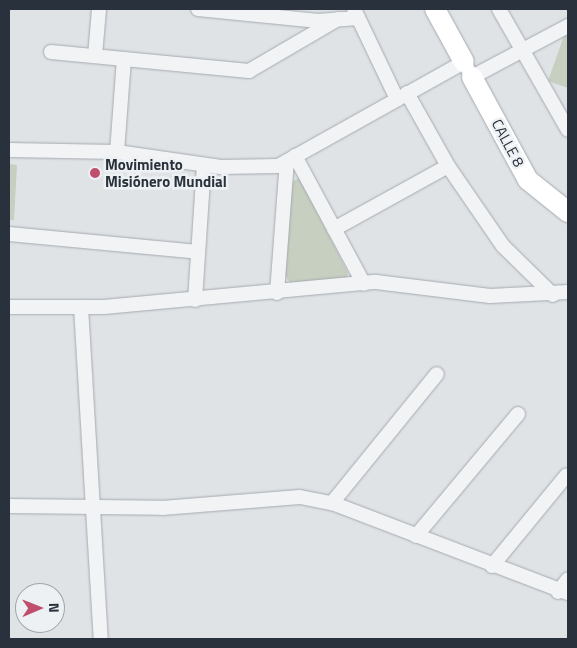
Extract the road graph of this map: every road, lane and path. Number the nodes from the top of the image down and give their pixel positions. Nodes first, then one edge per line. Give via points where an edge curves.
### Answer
1 (99, 9) edge
2 (198, 9) edge
3 (435, 9) edge
4 (499, 9) edge
5 (356, 13) edge
6 (338, 19) junction
7 (568, 26) edge
8 (523, 50) junction
9 (51, 52) dead end
10 (95, 56) junction
11 (124, 59) junction
12 (468, 69) junction
13 (402, 96) junction
14 (568, 130) edge
15 (9, 150) edge
16 (117, 152) junction
17 (291, 158) junction
18 (204, 165) junction
19 (448, 166) junction
20 (568, 212) edge
21 (334, 229) junction
22 (9, 234) edge
23 (198, 252) junction
24 (364, 284) junction
25 (568, 292) edge
26 (277, 293) junction
27 (553, 295) junction
28 (195, 300) junction
29 (9, 307) edge
30 (81, 307) junction
31 (437, 374) dead end
32 (518, 414) dead end
33 (566, 476) dead end
34 (332, 503) junction
35 (9, 506) edge
36 (91, 508) junction
37 (416, 536) junction
38 (492, 566) junction
39 (568, 579) edge
40 (563, 593) edge
41 (101, 639) edge

1 - 10 street
2 - 6 street via 227,15
3 - 12 street, CALLE 8
4 - 8 street
5 - 6 street
5 - 13 street
6 - 11 street via 249,71
7 - 8 street
8 - 12 street
8 - 14 street
9 - 10 street
10 - 11 street
11 - 16 street
12 - 13 street
12 - 20 street, CALLE 8 via 528,180
13 - 17 street
13 - 19 street
15 - 16 street
16 - 18 street
17 - 18 street via 278,166
17 - 21 street
17 - 26 street
18 - 23 street
19 - 21 street
19 - 27 street via 503,246
21 - 24 street
22 - 23 street
23 - 28 street
24 - 26 street
24 - 27 street via 490,296
25 - 27 street
26 - 28 street
28 - 30 street
29 - 30 street
30 - 36 street
31 - 34 street
32 - 37 street
33 - 38 street
34 - 36 street via 270,497 162,508
34 - 37 street
35 - 36 street
36 - 41 street
37 - 38 street
38 - 40 street
39 - 40 street

